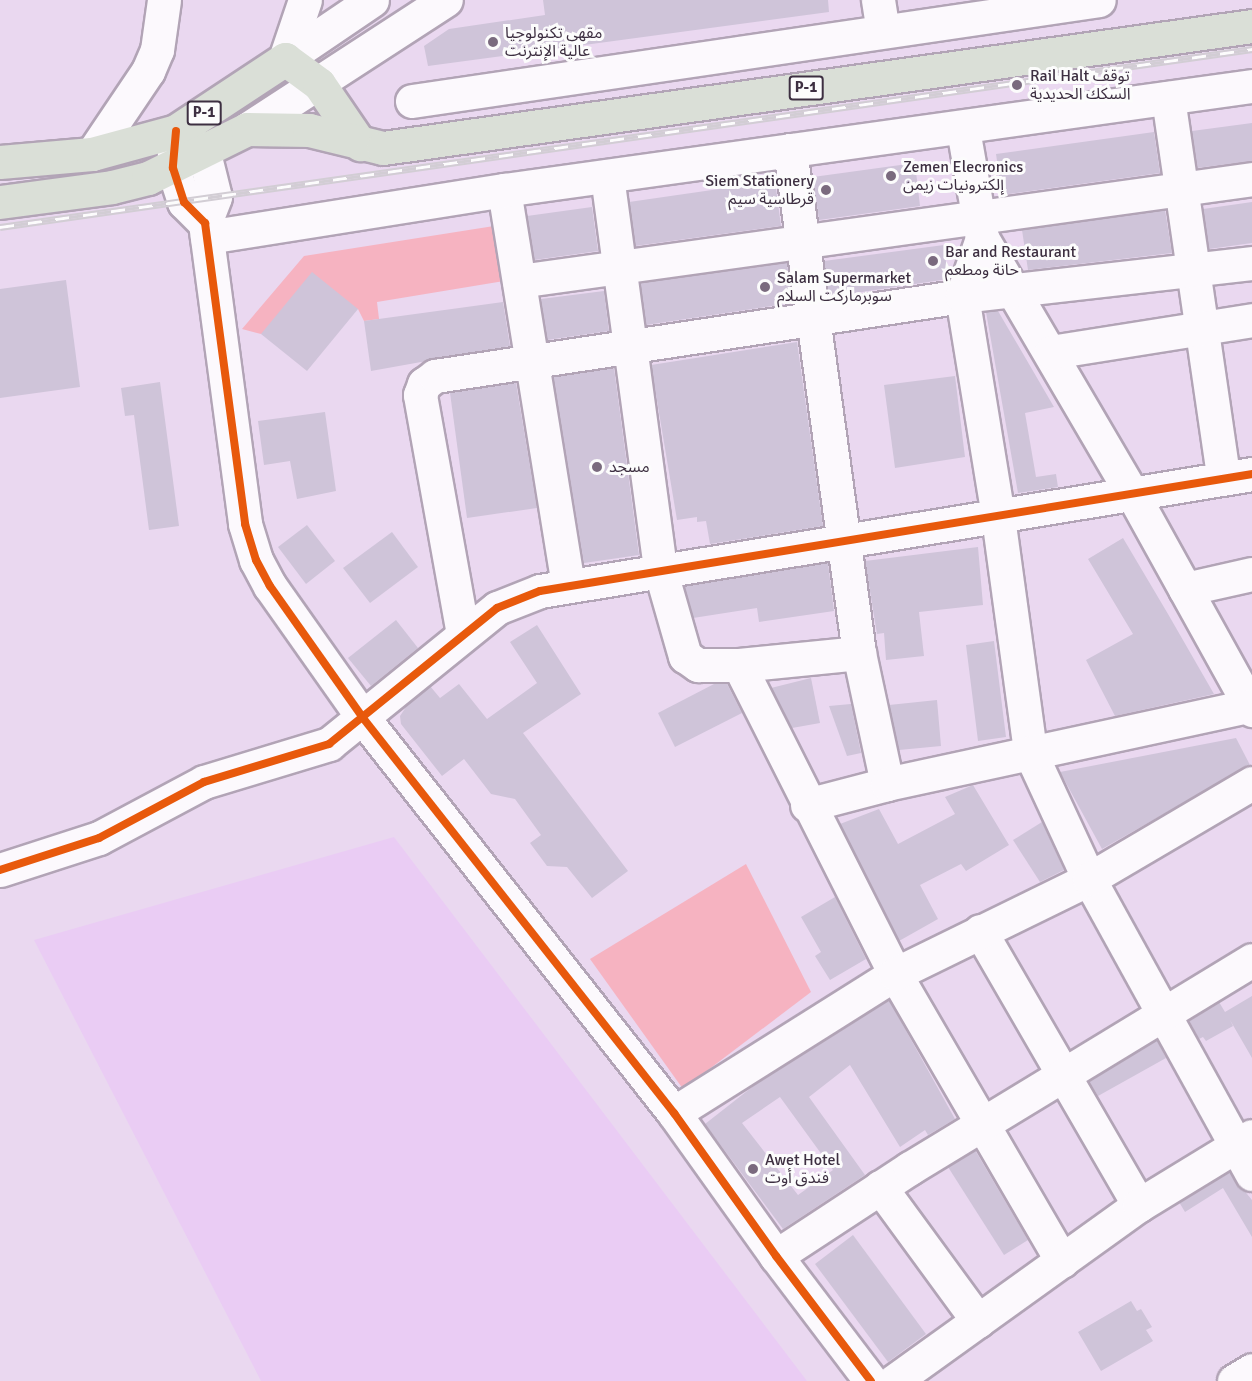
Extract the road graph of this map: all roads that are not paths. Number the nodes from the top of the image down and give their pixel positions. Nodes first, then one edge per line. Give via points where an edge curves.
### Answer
1 (164, 0) edge
2 (305, 0) edge
3 (372, 0) edge
4 (446, 0) edge
5 (1099, 0) edge
6 (880, 16) edge
7 (1252, 27) edge
8 (285, 59) junction
9 (319, 84) junction
10 (1252, 86) edge
11 (1168, 98) junction
12 (412, 101) dead end
13 (247, 129) junction
14 (963, 129) junction
15 (176, 131) junction
16 (360, 144) junction
17 (790, 150) junction
18 (204, 153) junction
19 (92, 154) junction
20 (0, 162) edge
21 (173, 168) junction
22 (607, 176) junction
23 (1252, 178) edge
24 (1182, 188) junction
25 (504, 190) junction
26 (0, 202) edge
27 (979, 227) junction
28 (206, 230) junction
29 (804, 241) junction
30 (1252, 263) edge
31 (620, 267) junction
32 (1194, 271) junction
33 (519, 281) junction
34 (1012, 289) junction
35 (962, 296) junction
36 (1252, 320) edge
37 (815, 321) junction
38 (1203, 329) junction
39 (629, 347) junction
40 (1051, 352) junction
41 (532, 359) junction
42 (1237, 475) edge
43 (1133, 495) junction
44 (998, 518) junction
45 (843, 543) junction
46 (660, 569) junction
47 (1252, 574) edge
48 (568, 584) junction
49 (1185, 589) junction
50 (463, 634) junction
51 (859, 653) junction
52 (739, 665) junction
53 (1251, 708) edge
54 (363, 718) junction
55 (1030, 753) junction
56 (1252, 783) edge
57 (887, 784) junction
58 (807, 805) junction
59 (0, 870) edge
60 (1089, 879) junction
61 (980, 931) junction
62 (1252, 960) edge
63 (895, 974) junction
64 (1162, 1011) junction
65 (1061, 1075) junction
66 (674, 1113) junction
67 (980, 1125) junction
68 (1244, 1140) edge
69 (1252, 1174) edge
70 (880, 1187) junction
71 (1139, 1205) junction
72 (776, 1256) junction
73 (1062, 1261) junction
74 (978, 1320) junction
75 (1252, 1370) edge
76 (872, 1381) edge
77 (894, 1381) edge
78 (1234, 1381) edge

1 - 19 street via 157,50 148,71
2 - 8 street
3 - 8 street
4 - 9 street
5 - 6 street
6 - 12 street
7 - 16 highway, P-1 via 383,148
8 - 9 highway
8 - 15 highway, P-1
9 - 13 street
9 - 16 highway
10 - 11 street
11 - 14 street
11 - 24 street
13 - 16 highway, P-1 via 309,130
13 - 18 highway, P-1
14 - 17 street
14 - 27 street
15 - 18 street
15 - 19 highway, P-1
15 - 21 street
17 - 22 street
17 - 29 street
18 - 21 highway, P-1
18 - 28 street via 215,197
19 - 20 highway, P-1
21 - 26 highway, P-1 via 112,187
21 - 28 street via 184,202
22 - 25 street
22 - 31 street
23 - 24 street
24 - 27 street
24 - 32 street
25 - 28 street
25 - 33 street
27 - 29 street
27 - 34 street
27 - 35 street
28 - 54 street via 245,524 256,560
29 - 31 street
29 - 37 street
30 - 32 street
31 - 33 street
31 - 39 street
32 - 34 street
32 - 38 street
33 - 41 street
34 - 35 street
34 - 40 street
35 - 37 street
35 - 44 street
36 - 38 street
37 - 39 street
37 - 45 street
38 - 40 street
38 - 42 street
39 - 41 street
39 - 46 street
40 - 43 street
41 - 48 street
41 - 50 street via 435,376 424,384 420,395
42 - 43 street
43 - 44 street
43 - 49 street
44 - 45 street
44 - 55 street
45 - 46 street
45 - 51 street
46 - 48 street
46 - 52 street via 685,656 698,665
47 - 49 street
48 - 50 street via 512,601
49 - 53 street
50 - 54 street
51 - 52 street
51 - 57 street
52 - 58 street
53 - 55 street
54 - 59 street via 329,744 204,782 99,838
54 - 66 street
55 - 57 street
55 - 60 street
56 - 60 street
57 - 58 street
58 - 63 street
60 - 61 street
60 - 64 street
61 - 63 street
61 - 65 street
62 - 64 street
63 - 66 street
63 - 67 street
64 - 65 street
64 - 68 street
65 - 67 street
65 - 71 street
66 - 72 street
67 - 70 street
67 - 73 street
68 - 69 street
68 - 71 street
70 - 72 street
70 - 74 street
71 - 73 street
72 - 76 street
73 - 74 street
74 - 77 street
75 - 78 street

